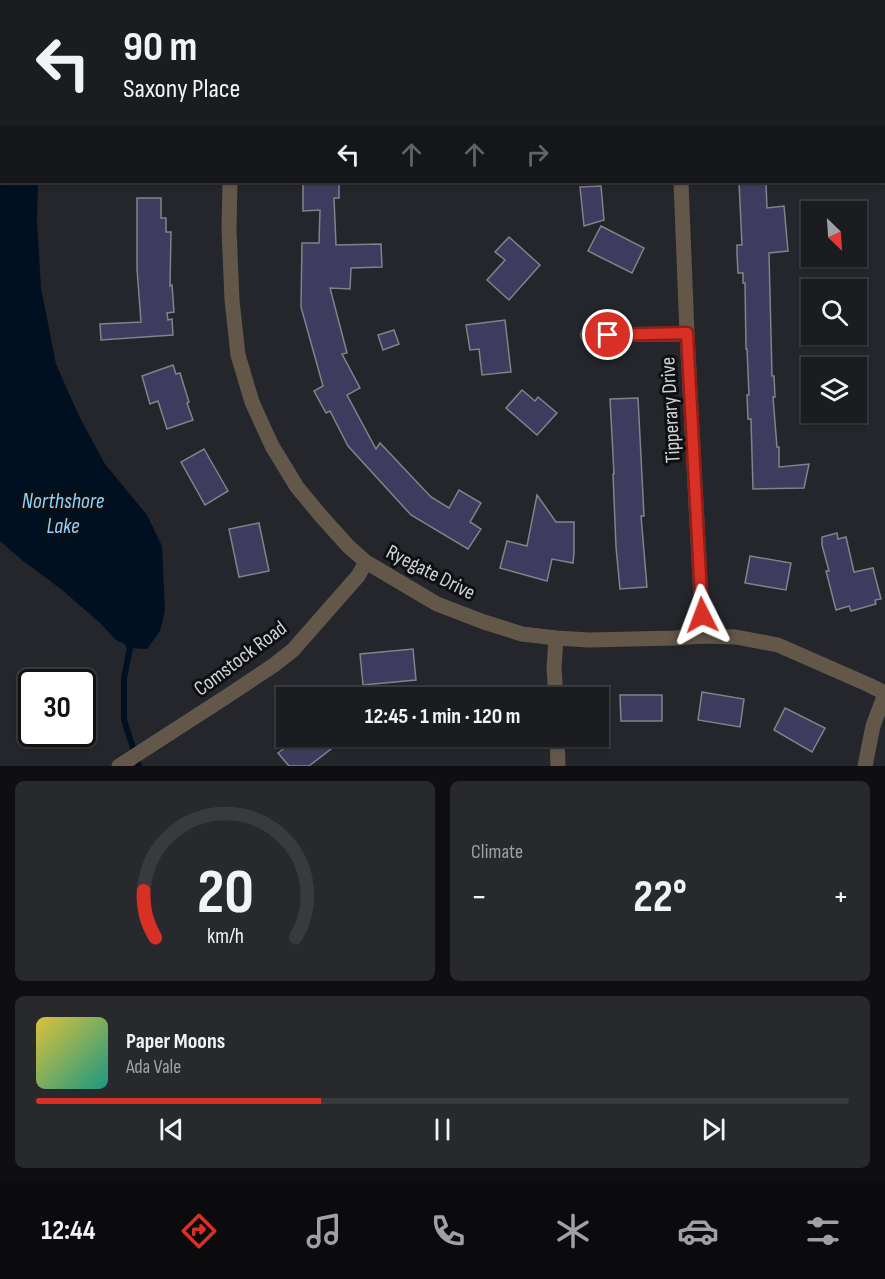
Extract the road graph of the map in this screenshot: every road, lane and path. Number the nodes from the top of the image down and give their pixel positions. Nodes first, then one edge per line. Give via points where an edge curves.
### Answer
1 (230, 183) edge
2 (681, 183) edge
3 (687, 333) junction
4 (587, 335) dead end
5 (366, 562) junction
6 (703, 636) junction
7 (556, 638) junction
8 (555, 687) edge
9 (885, 694) edge
10 (557, 747) edge
11 (119, 766) edge
12 (558, 766) edge
13 (865, 766) edge

1 - 5 street, Ryegate Drive via 232,300 238,355 252,402 297,487
2 - 3 street, Tipperary Drive
3 - 4 street
3 - 6 street, Tipperary Drive
5 - 7 street, Ryegate Drive via 437,604 522,634
5 - 11 street, Comstock Road via 293,650
6 - 7 street, Ryegate Drive
6 - 9 street, Ryegate Drive via 778,645
7 - 8 street
9 - 13 street
10 - 12 street

